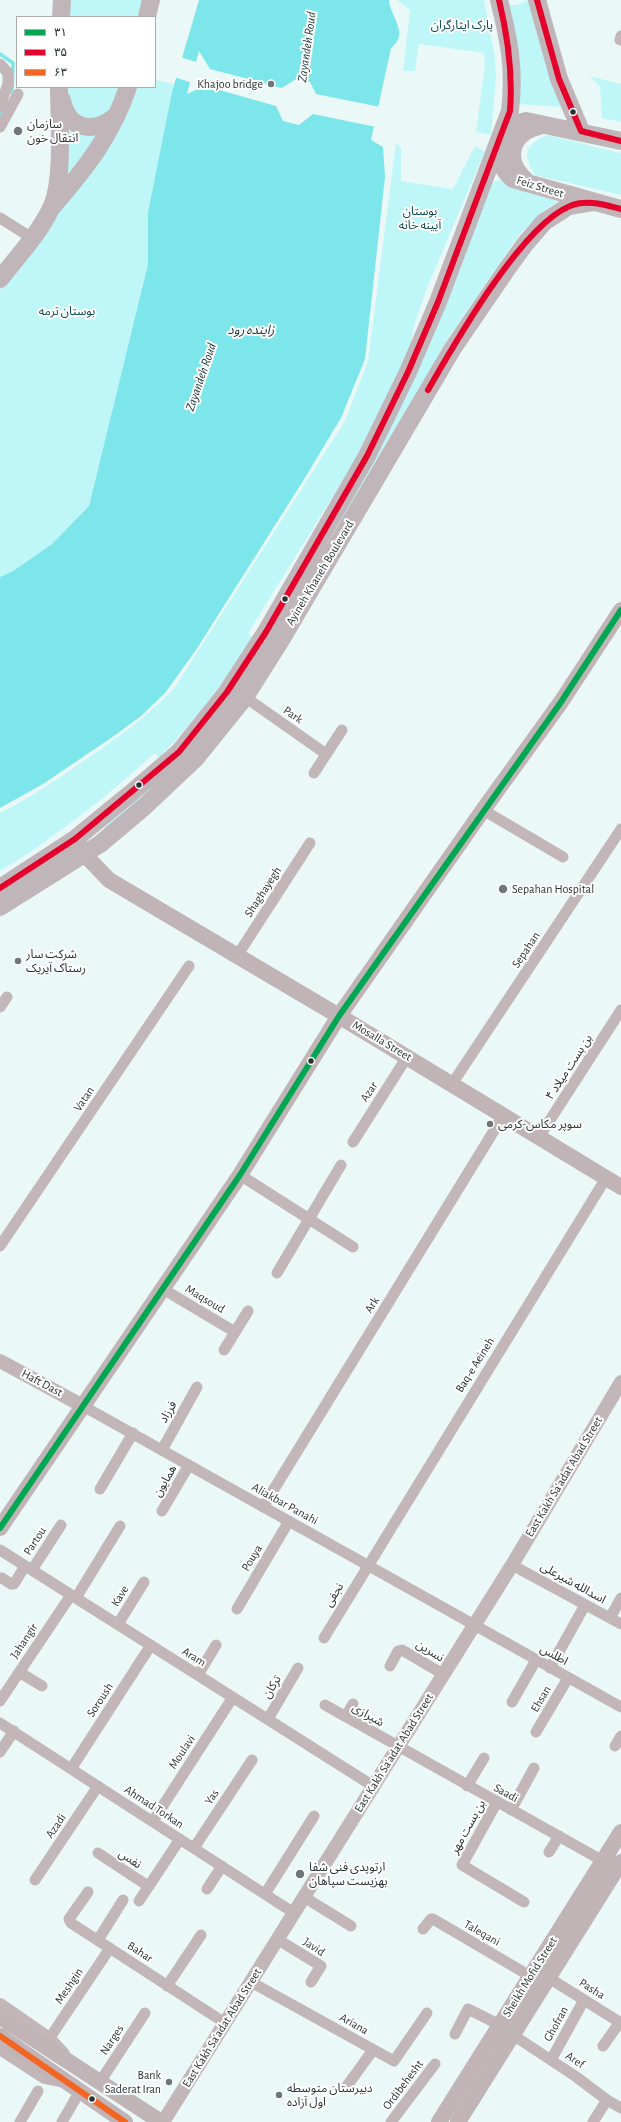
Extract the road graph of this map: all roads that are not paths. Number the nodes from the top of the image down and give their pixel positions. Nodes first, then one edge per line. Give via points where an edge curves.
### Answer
1 (499, 0) edge
2 (537, 0) edge
3 (0, 64) edge
4 (59, 88) edge
5 (59, 88) edge
6 (128, 88) edge
7 (18, 94) dead end
8 (0, 106) edge
9 (119, 114) junction
10 (545, 124) junction
11 (0, 127) edge
12 (581, 131) junction
13 (621, 141) edge
14 (499, 144) junction
15 (531, 185) junction
16 (593, 202) junction
17 (50, 209) junction
18 (621, 209) edge
19 (0, 218) edge
20 (32, 238) junction
21 (0, 279) edge
22 (312, 551) junction
23 (328, 560) junction
24 (621, 610) edge
25 (245, 697) junction
26 (342, 730) dead end
27 (326, 754) junction
28 (314, 773) dead end
29 (483, 810) junction
30 (621, 830) edge
31 (75, 839) junction
32 (310, 843) dead end
33 (85, 854) junction
34 (563, 857) dead end
35 (0, 888) edge
36 (0, 907) edge
37 (237, 956) junction
38 (189, 966) dead end
39 (7, 998) dead end
40 (0, 1007) edge
41 (621, 1010) edge
42 (339, 1016) junction
43 (407, 1057) junction
44 (452, 1084) junction
45 (503, 1116) junction
46 (539, 1138) junction
47 (353, 1142) dead end
48 (340, 1165) dead end
49 (240, 1175) junction
50 (606, 1178) junction
51 (621, 1187) edge
52 (309, 1219) junction
53 (0, 1246) edge
54 (353, 1247) dead end
55 (278, 1273) dead end
56 (163, 1289) junction
57 (248, 1310) dead end
58 (235, 1332) junction
59 (224, 1350) dead end
60 (0, 1361) edge
61 (621, 1382) edge
62 (197, 1387) dead end
63 (83, 1406) junction
64 (132, 1434) junction
65 (162, 1450) junction
66 (189, 1465) junction
67 (100, 1488) dead end
68 (263, 1507) junction
69 (162, 1511) dead end
70 (289, 1521) junction
71 (61, 1525) dead end
72 (120, 1526) dead end
73 (0, 1528) edge
74 (0, 1550) edge
75 (367, 1565) junction
76 (512, 1565) junction
77 (29, 1568) junction
78 (2, 1578) dead end
79 (144, 1582) dead end
80 (73, 1596) junction
81 (621, 1598) edge
82 (586, 1605) junction
83 (237, 1609) dead end
84 (610, 1618) junction
85 (118, 1624) junction
86 (621, 1624) edge
87 (474, 1625) junction
88 (324, 1638) dead end
89 (151, 1645) junction
90 (216, 1645) dead end
91 (536, 1660) junction
92 (390, 1666) dead end
93 (298, 1668) dead end
94 (550, 1668) junction
95 (19, 1672) junction
96 (443, 1674) junction
97 (198, 1675) junction
98 (568, 1678) junction
99 (42, 1686) dead end
100 (233, 1697) junction
101 (0, 1701) edge
102 (512, 1702) dead end
103 (353, 1704) dead end
104 (326, 1705) dead end
105 (621, 1707) edge
106 (346, 1716) junction
107 (268, 1719) junction
108 (0, 1723) edge
109 (14, 1731) junction
110 (536, 1732) dead end
111 (621, 1736) edge
112 (615, 1746) dead end
113 (398, 1747) junction
114 (0, 1752) edge
115 (484, 1758) dead end
116 (252, 1760) dead end
117 (534, 1768) dead end
118 (71, 1769) junction
119 (98, 1786) junction
120 (373, 1786) junction
121 (467, 1786) junction
122 (497, 1802) junction
123 (511, 1810) junction
124 (314, 1816) dead end
125 (153, 1821) junction
126 (621, 1832) edge
127 (559, 1836) junction
128 (180, 1838) junction
129 (194, 1848) junction
130 (549, 1852) dead end
131 (98, 1853) dead end
132 (603, 1861) junction
133 (620, 1864) edge
134 (222, 1866) junction
135 (36, 1880) dead end
136 (148, 1886) junction
137 (208, 1889) dead end
138 (88, 1892) dead end
139 (265, 1894) junction
140 (304, 1897) junction
141 (123, 1900) dead end
142 (139, 1901) dead end
143 (524, 1902) dead end
144 (294, 1912) junction
145 (351, 1926) dead end
146 (423, 1929) dead end
147 (201, 1935) dead end
148 (278, 1939) junction
149 (98, 1940) junction
150 (110, 1948) junction
151 (530, 1976) junction
152 (549, 1978) junction
153 (251, 1982) junction
154 (312, 1982) dead end
155 (168, 1986) junction
156 (584, 2000) junction
157 (0, 2005) edge
158 (145, 2013) dead end
159 (427, 2013) dead end
160 (0, 2017) edge
161 (620, 2022) edge
162 (225, 2023) junction
163 (500, 2025) junction
164 (455, 2034) dead end
165 (513, 2035) junction
166 (0, 2036) edge
167 (49, 2044) junction
168 (603, 2046) dead end
169 (0, 2048) edge
170 (374, 2050) junction
171 (551, 2060) junction
172 (435, 2064) dead end
173 (64, 2081) junction
174 (100, 2082) junction
175 (347, 2086) dead end
176 (38, 2091) dead end
177 (80, 2091) junction
178 (607, 2100) junction
179 (621, 2108) edge
180 (20, 2122) edge
181 (62, 2122) edge
182 (125, 2122) edge
183 (162, 2122) edge
184 (391, 2122) edge
185 (439, 2122) edge
186 (458, 2122) edge
187 (593, 2122) edge

1 - 14 main road via 510,47 513,87 510,112
2 - 12 main road via 559,79
3 - 8 street via 8,73 8,84
4 - 9 main road via 64,109 74,122 85,127 101,126
5 - 17 main road via 58,169 55,197
6 - 9 main road
7 - 11 street
9 - 17 main road via 83,172
10 - 12 main road
10 - 14 main road via 526,121 516,124 505,133
10 - 15 main road via 526,130 514,145 513,164 517,173
12 - 13 main road
14 - 15 main road, Feiz Street via 498,154 503,170 513,179
14 - 22 main road, Ayineh Khaneh Boulevard via 408,372 366,456
15 - 16 main road, Feiz Street
16 - 18 main road, Feiz Street
16 - 23 main road, Ayineh Khaneh Boulevard via 569,206 544,222 524,244 453,348
17 - 20 main road
19 - 20 street
20 - 21 main road
22 - 23 main road
22 - 31 main road, Ayineh Khaneh Boulevard via 266,632 227,692 179,752
23 - 25 main road, Ayineh Khaneh Boulevard
24 - 29 main road via 561,702
25 - 27 street, Park
25 - 33 main road, Ayineh Khaneh Boulevard via 195,759 144,807
26 - 27 street
27 - 28 street
29 - 34 street
29 - 42 main road
30 - 44 street, Sepahan
31 - 33 main road, Mosalla Street
31 - 35 main road, Ayineh Khaneh Boulevard
32 - 37 street, Shaghayegh
33 - 36 main road, Ayineh Khaneh Boulevard
33 - 37 main road, Mosalla Street via 109,880
37 - 42 main road, Mosalla Street
38 - 53 street, Vatan
39 - 40 street
41 - 46 street, بن بست میلاد ۴
42 - 43 main road, Mosalla Street
42 - 49 main road
43 - 44 main road, Mosalla Street
43 - 47 street, Azar
44 - 45 main road, Mosalla Street
45 - 46 main road, Mosalla Street
45 - 68 street, Ark
46 - 50 main road, Mosalla Street
48 - 52 street
49 - 52 street
49 - 56 main road
50 - 51 main road, Mosalla Street
50 - 75 street, Baq-e Aeineh
52 - 54 street
52 - 55 street
56 - 58 street, Maqsoud
56 - 63 main road
57 - 58 street
58 - 59 street
60 - 63 street, Haft Dast
61 - 76 street, East Kakh Sa'adat Abad Street
62 - 65 street, فرزاد
63 - 64 street, Aliakbar Panahi
63 - 73 main road
64 - 65 street, Aliakbar Panahi
64 - 67 street
65 - 66 street, Aliakbar Panahi
66 - 68 street, Aliakbar Panahi
66 - 69 street, همایون
68 - 70 street, Aliakbar Panahi
70 - 75 street, Aliakbar Panahi
70 - 83 street, Pouya
71 - 77 street, Partou
72 - 80 street, Jahangir
74 - 77 street, Aram
75 - 87 street, Aliakbar Panahi
75 - 88 street, نجفی
76 - 82 street, اسدالله شیرعلی
76 - 87 street, East Kakh Sa'adat Abad Street
77 - 78 street, Partou via 13,1585
77 - 80 street, Aram
79 - 85 street, Kave
80 - 85 street, Aram
80 - 95 street, Jahangir
81 - 84 street
82 - 84 street, اسدالله شیرعلی
82 - 94 street
84 - 86 street, اسدالله شیرعلی
85 - 89 street, Aram
87 - 91 street, اطلس
87 - 96 street, East Kakh Sa'adat Abad Street
89 - 97 street, Aram
89 - 118 street, Soroush
90 - 97 street
91 - 94 street, اطلس
91 - 102 street
92 - 96 street, نسرین via 398,1651 402,1650
93 - 107 street, ترکان
94 - 98 street, اطلس
95 - 99 street
95 - 101 street, Jahangir
96 - 113 street, East Kakh Sa'adat Abad Street
97 - 100 street, Aram
98 - 105 street, اطلس
98 - 110 street, Ehsan
100 - 107 street, Aram
100 - 125 street, Moulavi
103 - 106 street
104 - 106 street, شیرازی
106 - 113 street, شیرازی
107 - 120 street, Aram
108 - 109 street, Ahmad Torkan
109 - 114 street
109 - 118 street, Ahmad Torkan
111 - 112 street
113 - 120 street, East Kakh Sa'adat Abad Street
113 - 121 street, Saadi
115 - 121 street
116 - 129 street, Yas
117 - 123 street
118 - 119 street, Ahmad Torkan
119 - 125 street, Ahmad Torkan
119 - 135 street, Azadi
120 - 140 street, East Kakh Sa'adat Abad Street
121 - 122 street, Saadi
122 - 123 street, Saadi
122 - 143 street, بن بست مهر via 462,1865
123 - 127 street, Saadi
124 - 139 street
125 - 128 street, Ahmad Torkan
126 - 132 main road, Sheikh Mofid Street
127 - 130 street
127 - 132 street, Saadi
128 - 129 street, Ahmad Torkan
128 - 136 street
129 - 134 street, Ahmad Torkan
131 - 136 street, نفس
132 - 151 main road, Sheikh Mofid Street
133 - 152 main road, Sheikh Mofid Street
134 - 137 street
134 - 139 street, Ahmad Torkan
136 - 142 street
138 - 149 street, Bahar via 69,1921
139 - 144 street, Ahmad Torkan
140 - 144 street, East Kakh Sa'adat Abad Street
140 - 145 street
141 - 149 street
144 - 148 street, East Kakh Sa'adat Abad Street
146 - 151 street, Taleqani via 433,1919
147 - 155 street
148 - 153 street, East Kakh Sa'adat Abad Street
148 - 154 street, Javid via 321,1966
149 - 150 street, Bahar
150 - 155 street, Bahar
150 - 167 street, Meshgin
151 - 163 main road, Sheikh Mofid Street
152 - 156 street, Pasha
152 - 165 main road, Sheikh Mofid Street
153 - 162 street, East Kakh Sa'adat Abad Street
153 - 170 street, Ariana
155 - 162 street, Bahar
156 - 161 street, Pasha
156 - 171 street, Ghofran
157 - 167 street
158 - 174 street, Narges
159 - 170 street, Ariana via 396,2060
160 - 167 main road
161 - 168 street
162 - 183 street, East Kakh Sa'adat Abad Street
163 - 164 street via 468,2009
163 - 185 main road, Sheikh Mofid Street
165 - 171 street, Aref
165 - 186 main road, Sheikh Mofid Street
166 - 173 main road
167 - 174 main road
169 - 173 street via 45,2077
170 - 175 street
171 - 178 street, Aref
172 - 184 street, Ordibehesht
173 - 177 main road
174 - 183 main road
176 - 180 street
177 - 181 street
177 - 182 main road
178 - 179 street, Aref
178 - 187 street

